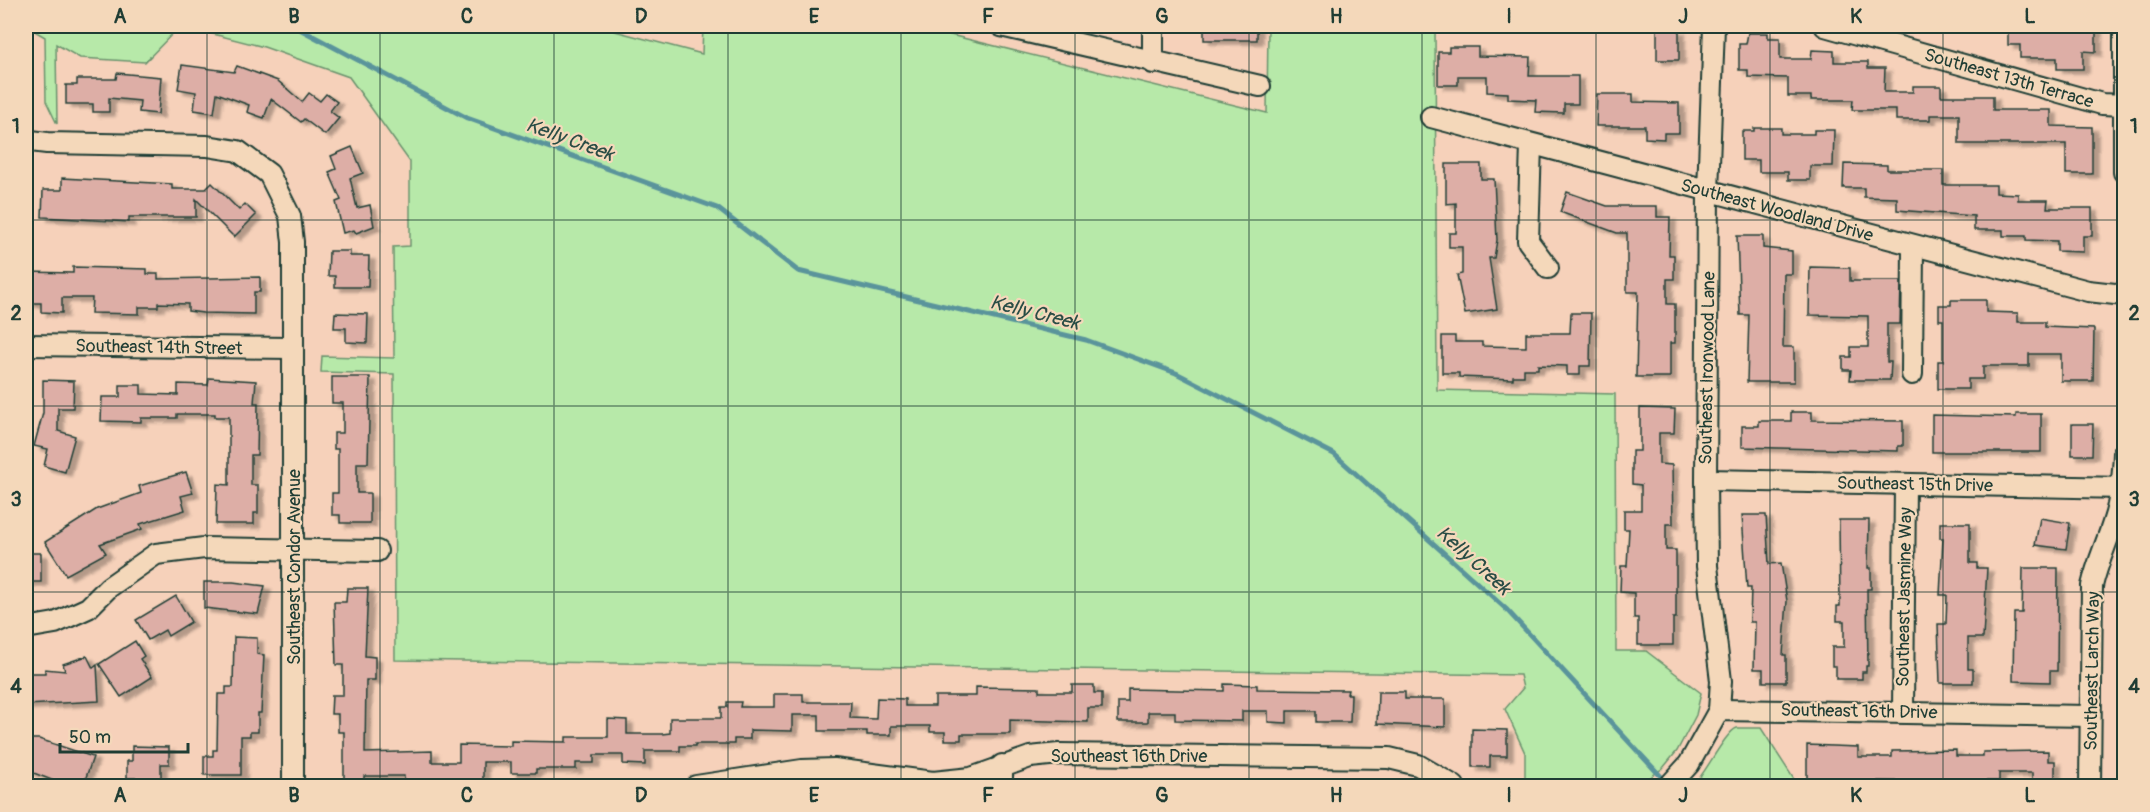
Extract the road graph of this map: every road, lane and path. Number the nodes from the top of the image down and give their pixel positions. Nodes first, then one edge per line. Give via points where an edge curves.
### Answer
1 (1001, 26) edge
2 (1154, 26) edge
3 (1714, 26) edge
4 (1825, 26) edge
5 (2124, 26) edge
6 (1153, 63) junction
7 (1260, 86) dead end
8 (2124, 105) edge
9 (1431, 117) dead end
10 (26, 137) edge
11 (1531, 146) junction
12 (2124, 172) edge
13 (1708, 192) junction
14 (1913, 246) junction
15 (1548, 268) dead end
16 (2124, 295) edge
17 (26, 345) edge
18 (292, 348) junction
19 (1912, 374) dead end
20 (2124, 453) edge
21 (1706, 480) junction
22 (1905, 484) junction
23 (2124, 488) edge
24 (295, 550) junction
25 (377, 550) dead end
26 (26, 628) edge
27 (1719, 710) junction
28 (1903, 711) junction
29 (2090, 716) junction
30 (1002, 765) junction
31 (802, 778) edge
32 (293, 786) edge
33 (696, 786) edge
34 (1002, 786) edge
35 (1454, 786) edge
36 (1669, 786) edge
37 (2090, 786) edge

1 - 6 street
2 - 6 street
3 - 13 street, Southeast Ironwood Lane
4 - 8 street, Southeast 13th Terrace via 2102,104
5 - 8 street
6 - 7 street
8 - 12 street
9 - 11 street, Southeast Woodland Drive
10 - 18 street, Southeast Condor Avenue via 47,143 207,146 238,152 269,174 290,216
11 - 13 street, Southeast Woodland Drive
11 - 15 street via 1528,241
13 - 14 street, Southeast Woodland Drive
13 - 21 street, Southeast Ironwood Lane
14 - 16 street, Southeast Woodland Drive via 2088,291
14 - 19 street
17 - 18 street, Southeast 14th Street
18 - 24 street, Southeast Condor Avenue
20 - 23 street, Southeast Larch Way
21 - 22 street, Southeast 15th Drive
21 - 27 street, Southeast Ironwood Lane via 1707,566 1721,681
22 - 23 street, Southeast 15th Drive
22 - 28 street, Southeast Jasmine Way
23 - 29 street, Southeast Larch Way via 2092,586
24 - 25 street
24 - 26 street via 204,548 156,554 109,587 88,608 55,623
24 - 32 street, Southeast Condor Avenue
27 - 28 street, Southeast 16th Drive
27 - 36 street via 1689,764
28 - 29 street, Southeast 16th Drive
29 - 37 street, Southeast Larch Way
30 - 31 street, Southeast 16th Drive via 971,778 933,782 834,769
30 - 34 street
30 - 35 street, Southeast 16th Drive via 1059,754 1389,758 1418,765
31 - 33 street, Southeast 16th Drive

